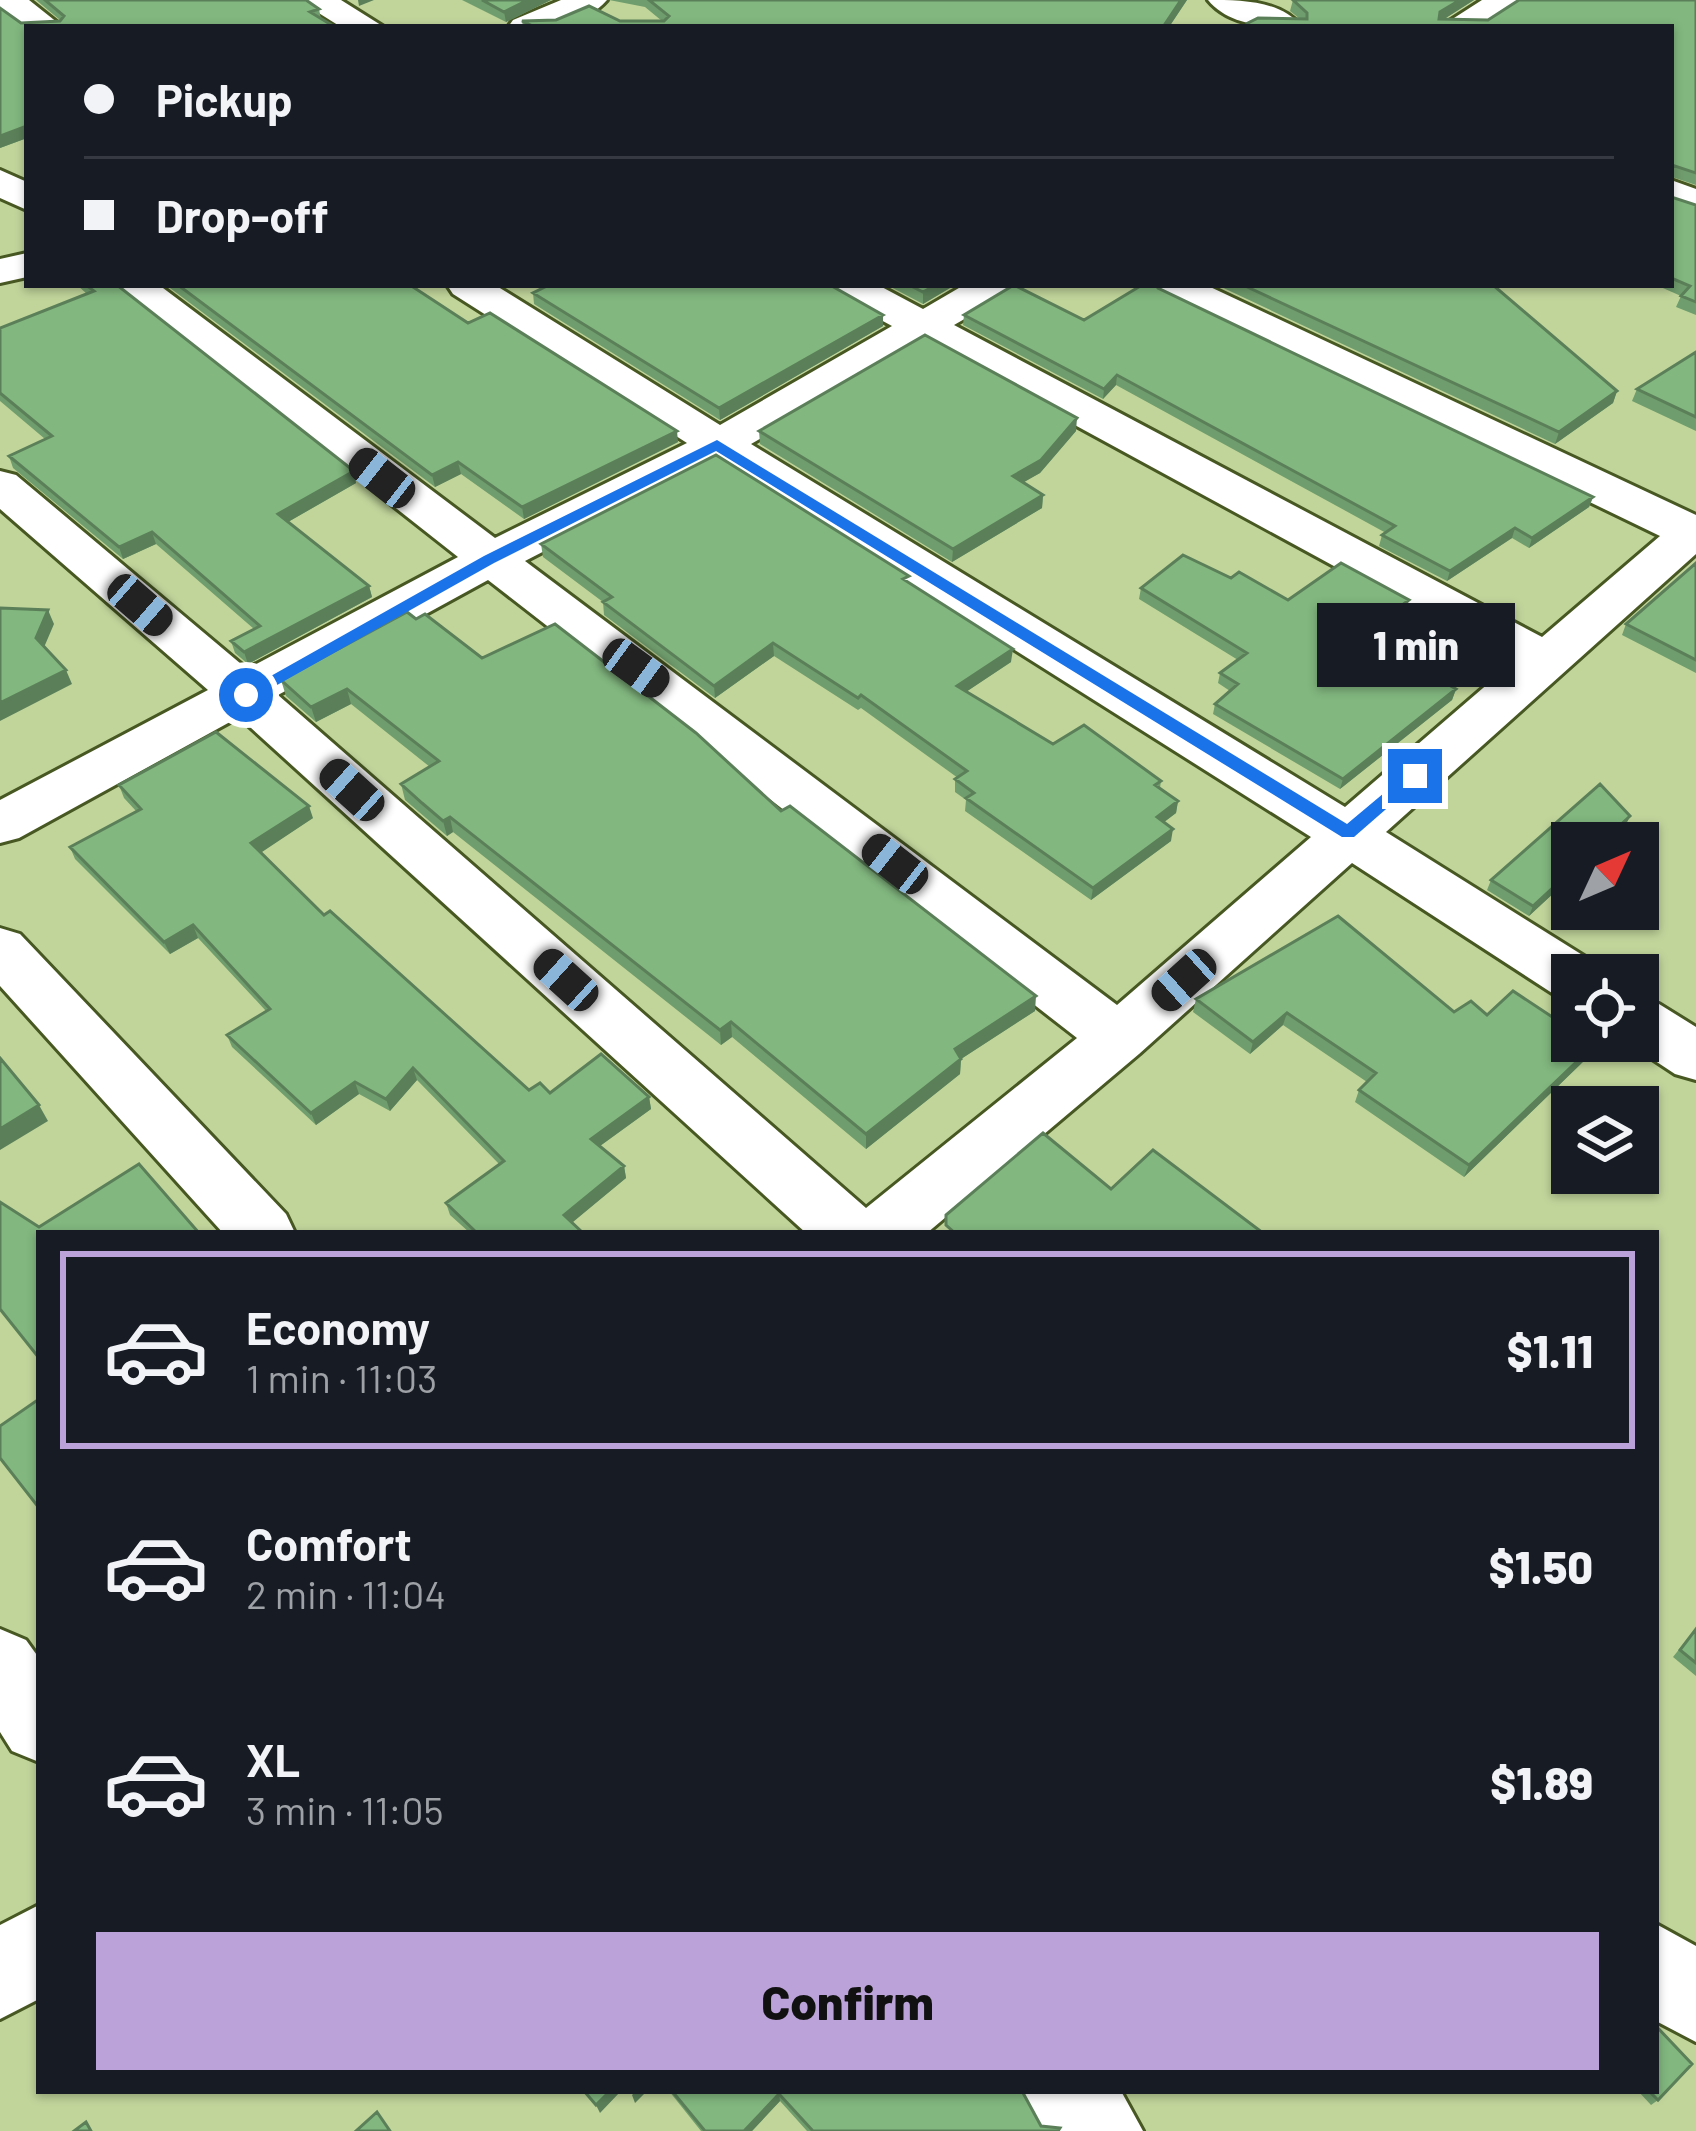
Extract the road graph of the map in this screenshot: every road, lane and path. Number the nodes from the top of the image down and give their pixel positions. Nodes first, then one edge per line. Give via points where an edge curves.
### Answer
1 (6, 0) edge
2 (315, 0) edge
3 (591, 0) edge
4 (1225, 0) edge
5 (1508, 0) edge
6 (629, 18) edge
7 (42, 24) edge
8 (362, 24) edge
9 (532, 24) edge
10 (1278, 24) edge
11 (1463, 24) edge
12 (137, 288) edge
13 (472, 288) edge
14 (852, 288) edge
15 (989, 288) edge
16 (1179, 288) edge
17 (921, 326) junction
18 (717, 445) junction
19 (0, 485) edge
20 (1694, 532) edge
21 (489, 560) junction
22 (1550, 662) junction
23 (246, 695) junction
24 (0, 824) edge
25 (1348, 832) junction
26 (0, 949) edge
27 (1551, 963) edge
28 (1659, 1033) edge
29 (1118, 1038) junction
30 (1696, 1057) edge
31 (260, 1230) edge
32 (847, 1230) edge
33 (887, 1230) edge
34 (0, 1666) edge
35 (36, 1720) edge
36 (36, 1948) edge
37 (1659, 1968) edge
38 (0, 1978) edge
39 (1696, 2001) edge
40 (1066, 2094) edge
41 (1100, 2131) edge

1 - 7 street
2 - 8 street
3 - 6 street
3 - 9 street
4 - 10 street
5 - 11 street
12 - 21 street
13 - 18 street
14 - 17 street
15 - 17 street
16 - 20 street
17 - 18 street
17 - 22 street
18 - 21 street
18 - 25 street
19 - 23 street
20 - 22 street
21 - 23 street
21 - 29 street
22 - 25 street
23 - 24 street
23 - 32 street
25 - 27 street
25 - 29 street
26 - 31 street
28 - 30 street
29 - 33 street
34 - 35 street
36 - 38 street
37 - 39 street
40 - 41 street

